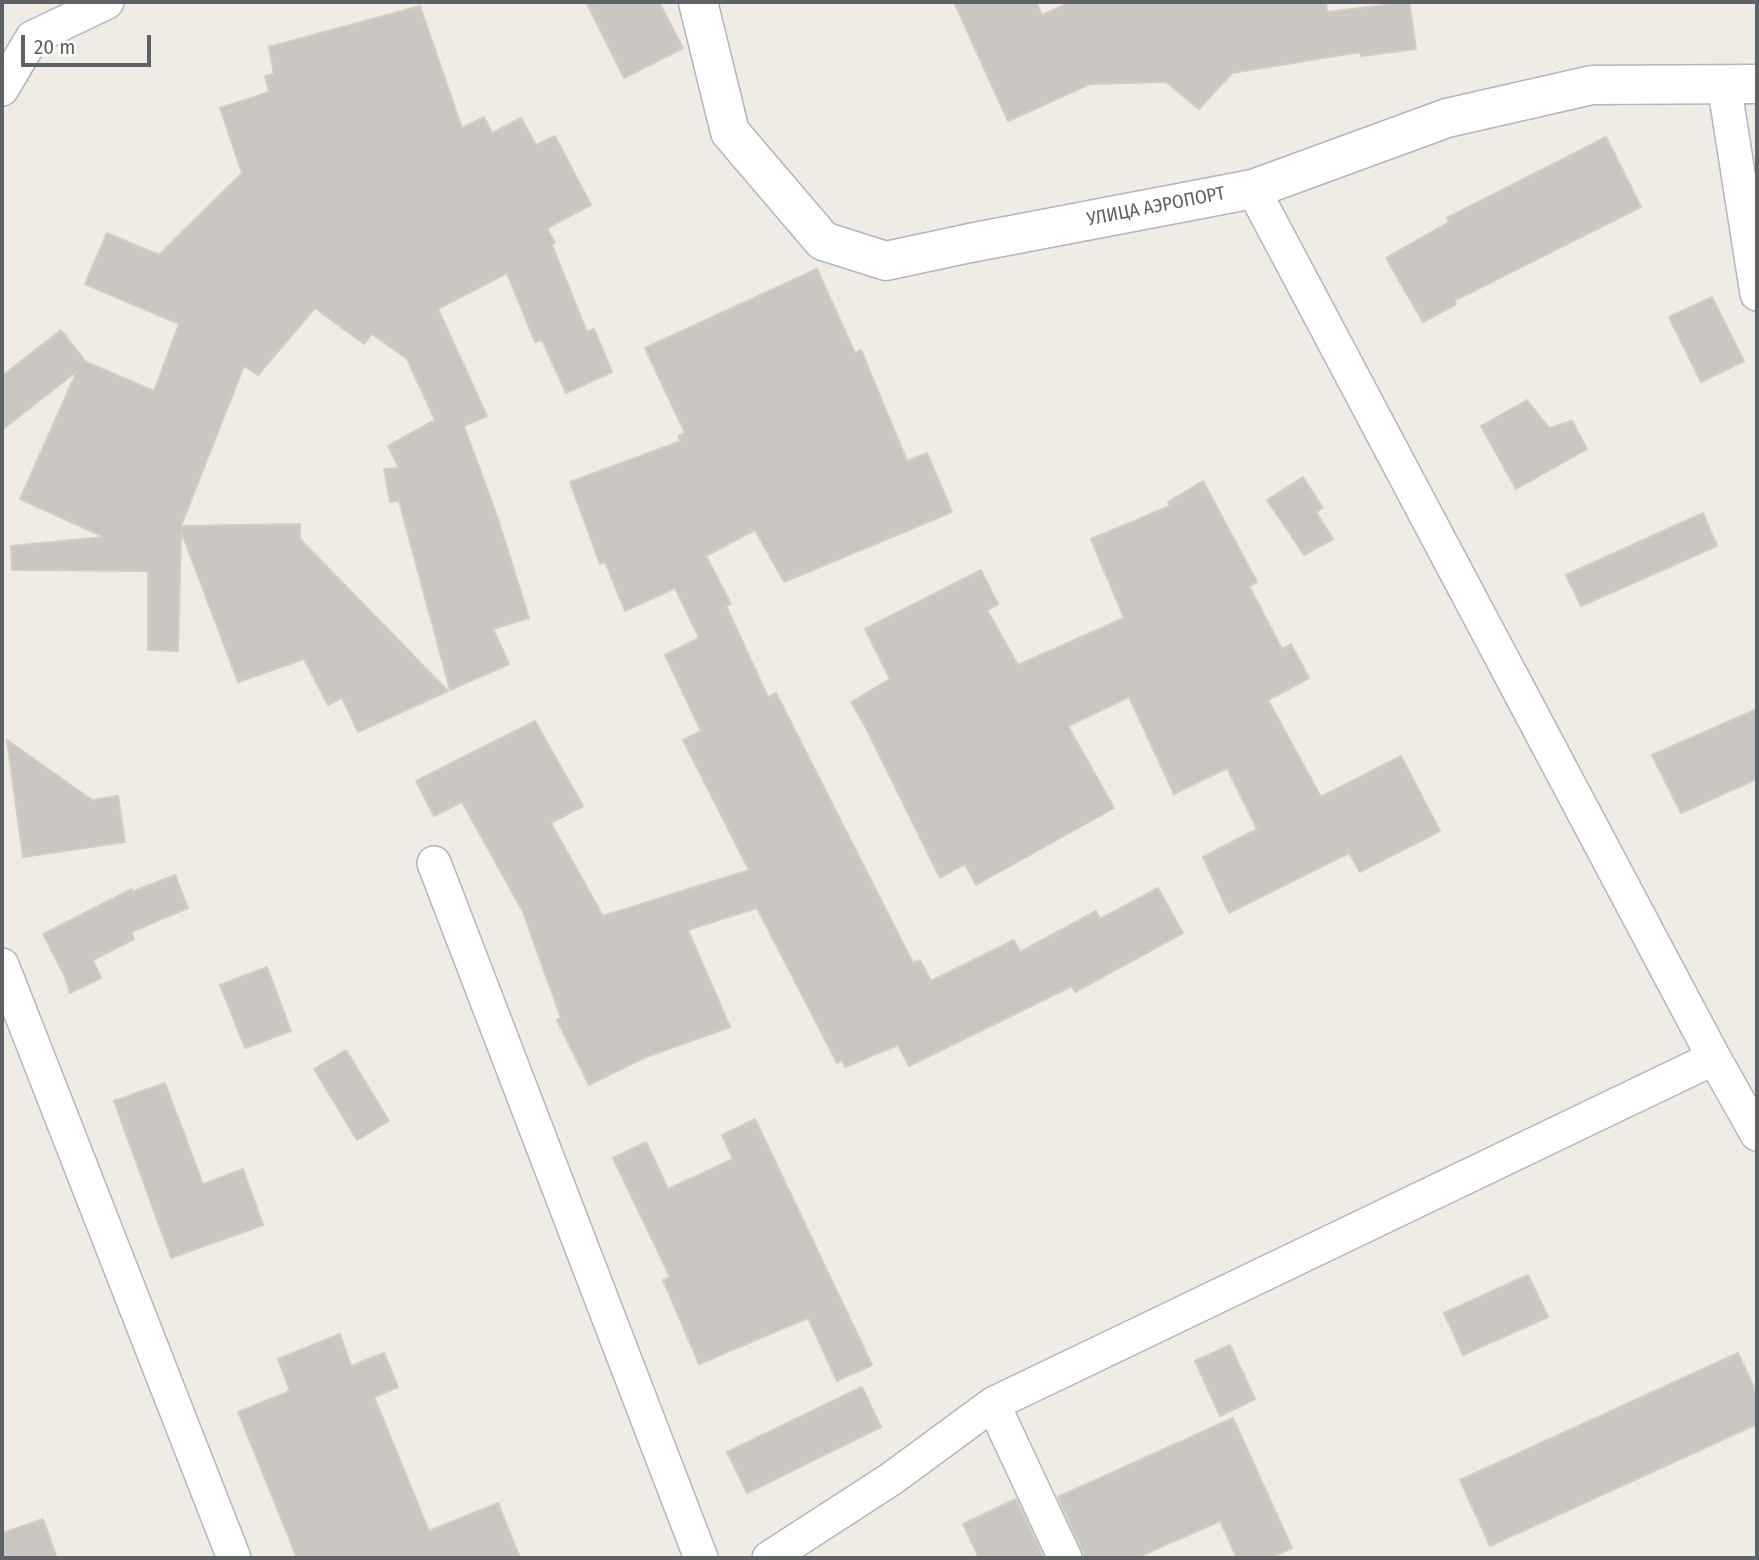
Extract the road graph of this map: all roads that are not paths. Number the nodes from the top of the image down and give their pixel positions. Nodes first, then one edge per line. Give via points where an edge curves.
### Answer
1 (107, 2) edge
2 (698, 2) edge
3 (1741, 84) edge
4 (2, 89) edge
5 (1253, 189) junction
6 (1757, 294) edge
7 (434, 863) dead end
8 (2, 965) edge
9 (1714, 1058) junction
10 (1757, 1134) edge
11 (993, 1404) junction
12 (234, 1558) edge
13 (701, 1558) edge
14 (769, 1558) edge
15 (1065, 1558) edge

1 - 4 street via 32,38
2 - 5 main road, УЛИЦА АЭРОПОРТ via 730,132 823,241 886,261
3 - 5 main road, УЛИЦА АЭРОПОРТ via 1592,85 1447,118
3 - 6 street
5 - 9 street
7 - 13 street
8 - 12 street
9 - 10 street
9 - 11 street
11 - 14 street via 891,1479
11 - 15 street

